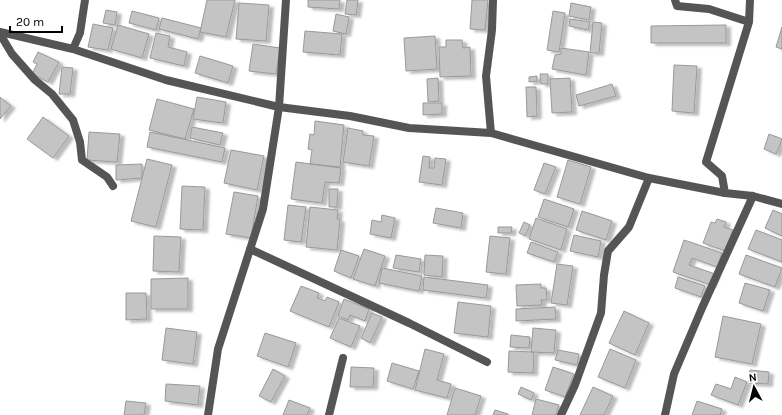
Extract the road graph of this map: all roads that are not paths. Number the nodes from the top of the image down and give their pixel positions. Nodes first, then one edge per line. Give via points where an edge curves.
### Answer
1 (85, 0) edge
2 (286, 0) edge
3 (494, 0) edge
4 (675, 0) edge
5 (750, 0) edge
6 (749, 22) junction
7 (0, 33) edge
8 (73, 49) junction
9 (279, 107) junction
10 (491, 133) junction
11 (649, 178) junction
12 (113, 186) dead end
13 (725, 193) junction
14 (753, 196) junction
15 (782, 204) edge
16 (250, 250) junction
17 (343, 358) dead end
18 (487, 362) dead end
19 (208, 415) edge
20 (329, 415) edge
21 (562, 415) edge
22 (665, 415) edge

1 - 8 street via 80,33
2 - 9 street
3 - 10 street via 486,76
4 - 6 street via 678,6 709,9
5 - 6 street
6 - 13 street via 706,162 722,176
7 - 8 street
7 - 12 street via 12,54 35,80 52,94 73,120 82,160 107,177
8 - 9 street via 166,80
9 - 10 street via 350,116 409,128
9 - 16 street via 263,209
10 - 11 street
11 - 13 street
11 - 21 street via 629,227 608,251 600,314
13 - 14 street
14 - 15 street
14 - 22 street via 674,374
16 - 18 street
16 - 19 street via 218,349
17 - 20 street

